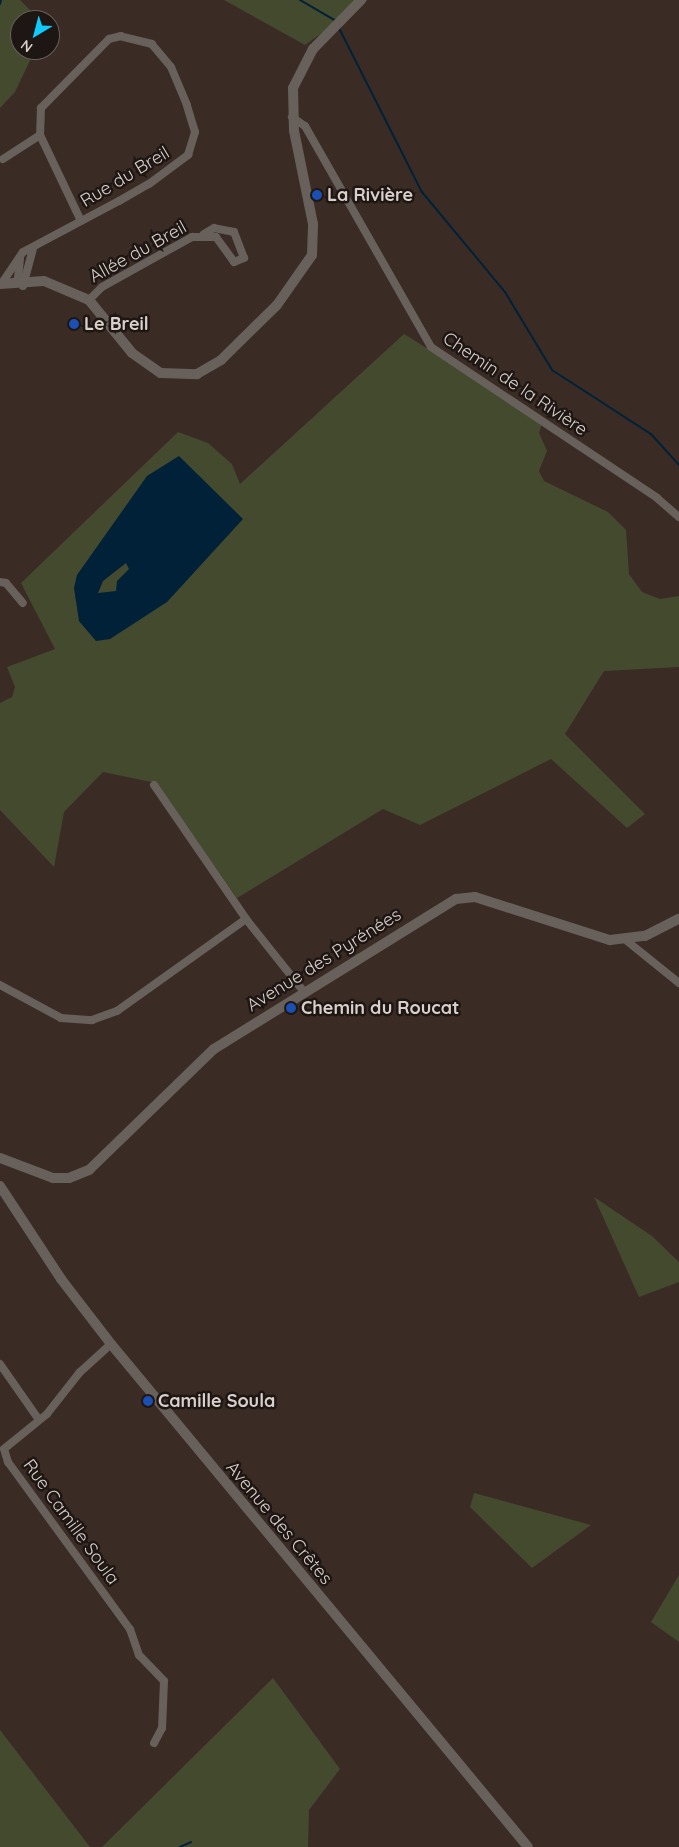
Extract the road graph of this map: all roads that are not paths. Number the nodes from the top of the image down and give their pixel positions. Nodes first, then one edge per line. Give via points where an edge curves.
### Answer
1 (361, 0) edge
2 (292, 117) junction
3 (40, 135) junction
4 (3, 159) dead end
5 (80, 221) junction
6 (204, 234) junction
7 (34, 246) junction
8 (20, 257) junction
9 (23, 282) junction
10 (1, 286) edge
11 (89, 300) junction
12 (679, 517) edge
13 (0, 582) edge
14 (23, 603) dead end
15 (154, 785) dead end
16 (246, 919) junction
17 (679, 920) edge
18 (627, 941) junction
19 (679, 983) edge
20 (0, 985) edge
21 (304, 992) junction
22 (0, 1153) edge
23 (0, 1158) edge
24 (27, 1170) junction
25 (0, 1186) edge
26 (0, 1193) edge
27 (17, 1212) junction
28 (111, 1344) junction
29 (0, 1364) edge
30 (39, 1420) junction
31 (154, 1743) dead end
32 (528, 1847) edge

1 - 2 street via 303,64 293,88
2 - 11 street via 313,224 312,255 298,280 234,349 197,374 161,373 132,353
2 - 12 street, Chemin de la Rivière via 305,126 431,346 658,498
3 - 4 street
3 - 5 street, Rue du Breil
3 - 5 street, Rue du Breil via 40,108 109,39 121,36 152,44 171,67 196,132 188,155 149,184
5 - 7 street, Rue du Breil
6 - 6 street, Allée du Breil via 225,245 234,262 244,258 234,232 214,228
6 - 11 street, Allée du Breil via 102,287
7 - 8 street, Rue du Breil
7 - 9 street via 27,260
8 - 9 street
8 - 10 street, Rue du Breil
9 - 10 street
9 - 11 street via 72,290
13 - 14 street via 6,583
15 - 16 street
16 - 20 street via 116,1011 92,1020 61,1018
16 - 21 street
17 - 18 street, Avenue des Pyrénées
18 - 19 street
18 - 21 street, Avenue des Pyrénées via 600,938 463,897
21 - 24 street, Avenue des Pyrénées via 198,1061 89,1170 61,1179
22 - 24 street, Avenue des Pyrénées
23 - 24 street, Avenue des Pyrénées
25 - 27 street, Avenue des Crêtes
26 - 27 street, Avenue des Crêtes
27 - 28 street, Avenue des Crêtes via 61,1279
28 - 30 street, Rue Camille Soula
28 - 32 street, Avenue des Crêtes
29 - 30 street
30 - 31 street, Rue Camille Soula via 4,1450 8,1462 130,1629 139,1654 164,1681 162,1728

